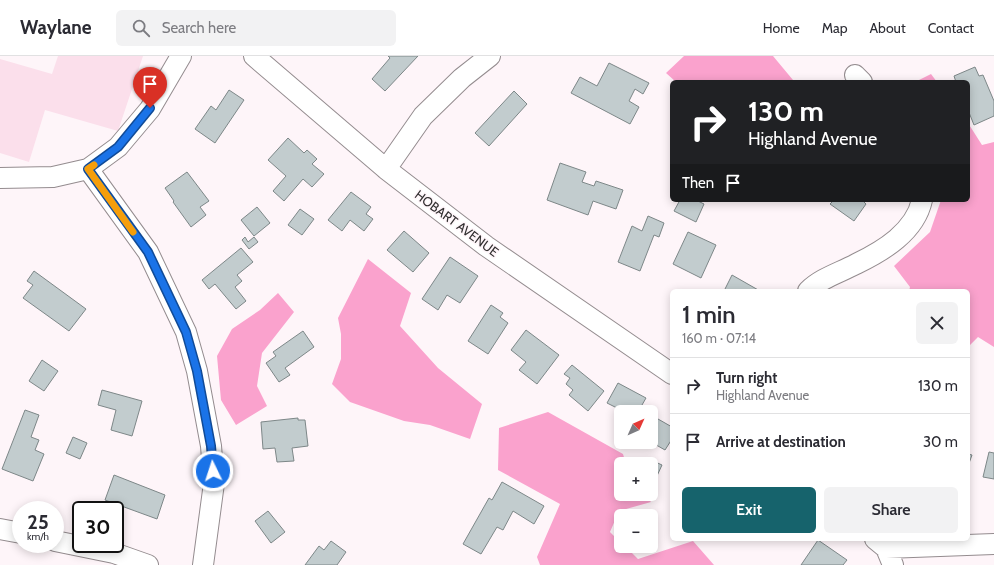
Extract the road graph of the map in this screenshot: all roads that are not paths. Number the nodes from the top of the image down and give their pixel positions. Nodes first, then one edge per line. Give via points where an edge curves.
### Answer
1 (181, 56) edge
2 (254, 56) edge
3 (490, 56) edge
4 (88, 169) junction
5 (386, 169) junction
6 (0, 178) edge
7 (921, 202) edge
8 (810, 289) edge
9 (670, 373) edge
10 (0, 529) edge
11 (12, 531) edge
12 (64, 543) edge
13 (994, 544) edge
14 (885, 551) edge
15 (148, 565) edge
16 (203, 565) edge

1 - 4 street via 150,108 118,147
2 - 5 street, HOBART AVENUE
3 - 5 street via 462,78 423,116
4 - 6 street via 54,177
4 - 16 street via 148,252 186,332 197,371 211,446 214,483
5 - 9 street, HOBART AVENUE via 486,246
7 - 8 street via 915,219 892,244 857,264 817,282
10 - 11 street
12 - 15 street via 114,553
13 - 14 street

